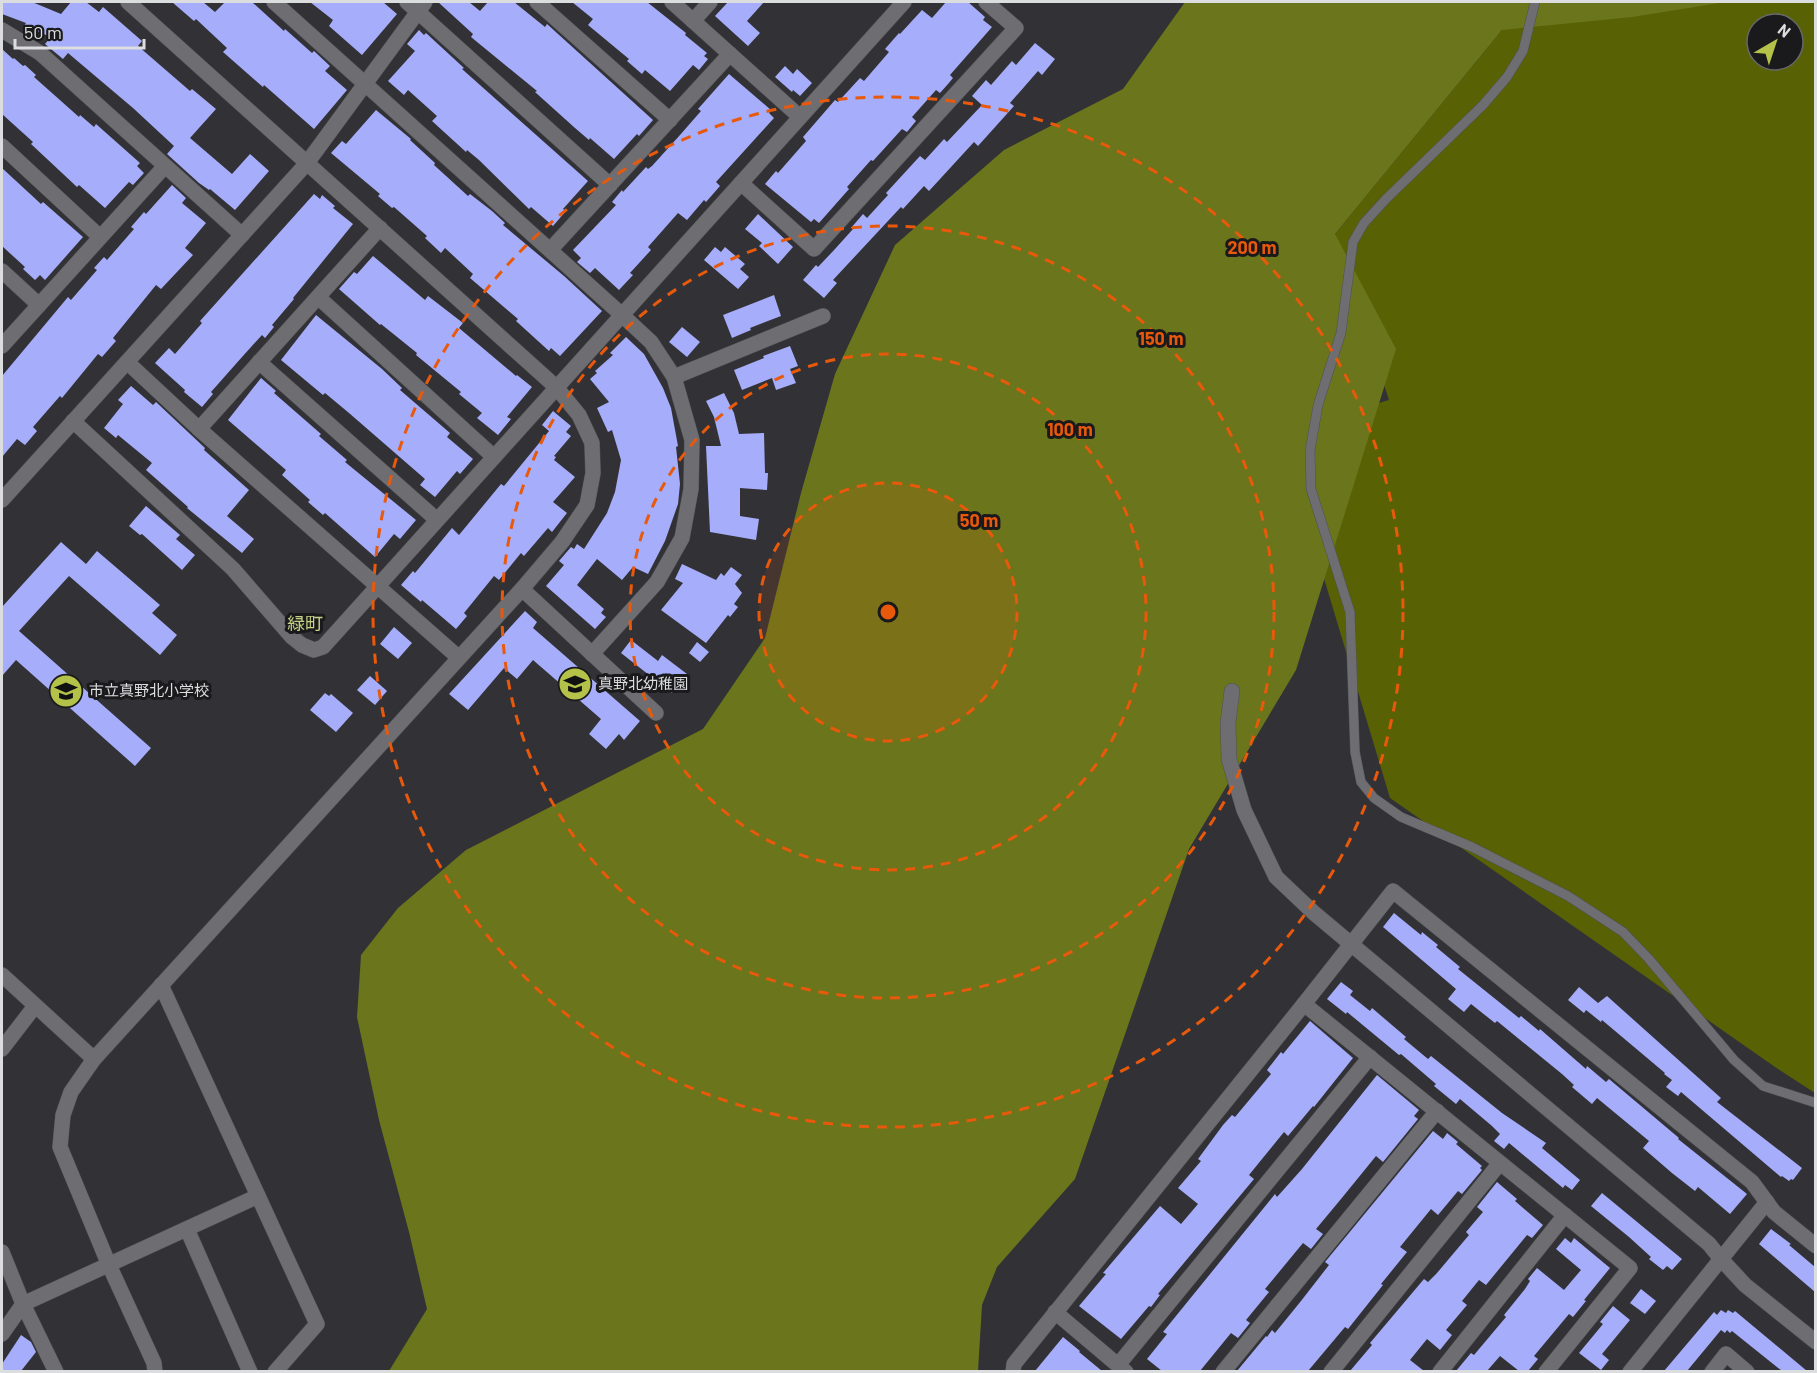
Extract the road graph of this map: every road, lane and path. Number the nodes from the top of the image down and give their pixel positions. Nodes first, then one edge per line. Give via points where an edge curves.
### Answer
1 (128, 2) edge
2 (274, 2) edge
3 (537, 2) edge
4 (672, 2) edge
5 (710, 2) edge
6 (904, 2) edge
7 (986, 2) edge
8 (1535, 2) edge
9 (416, 4) edge
10 (693, 21) junction
11 (2, 30) edge
12 (730, 54) junction
13 (365, 81) junction
14 (800, 117) junction
15 (670, 120) junction
16 (2, 146) edge
17 (307, 163) junction
18 (165, 166) junction
19 (741, 183) junction
20 (610, 185) junction
21 (380, 228) junction
22 (242, 235) junction
23 (100, 237) junction
24 (551, 249) junction
25 (2, 271) edge
26 (318, 297) junction
27 (39, 305) junction
28 (622, 315) junction
29 (823, 316) dead end
30 (2, 346) edge
31 (127, 362) junction
32 (259, 362) junction
33 (674, 377) junction
34 (556, 387) junction
35 (73, 421) junction
36 (199, 429) junction
37 (494, 457) junction
38 (2, 500) edge
39 (437, 520) junction
40 (378, 586) junction
41 (522, 589) junction
42 (592, 654) junction
43 (458, 657) junction
44 (1232, 691) dead end
45 (656, 713) dead end
46 (1350, 945) junction
47 (2, 975) edge
48 (161, 985) junction
49 (1304, 1004) junction
50 (35, 1006) junction
51 (2, 1049) edge
52 (1370, 1057) junction
53 (94, 1059) junction
54 (1815, 1103) edge
55 (1437, 1111) junction
56 (1500, 1163) junction
57 (258, 1196) junction
58 (1767, 1202) junction
59 (1565, 1215) junction
60 (187, 1229) junction
61 (1815, 1246) edge
62 (2, 1252) edge
63 (1721, 1259) junction
64 (109, 1265) junction
65 (23, 1304) junction
66 (1055, 1312) junction
67 (2, 1334) edge
68 (1815, 1342) edge
69 (1122, 1368) edge
70 (56, 1371) edge
71 (155, 1371) edge
72 (250, 1371) edge
73 (275, 1371) edge
74 (1013, 1371) edge
75 (1223, 1371) edge
76 (1331, 1371) edge
77 (1440, 1371) edge
78 (1546, 1371) edge
79 (1630, 1371) edge
80 (1712, 1371) edge
81 (1747, 1371) edge

1 - 17 street
2 - 13 street
3 - 15 street
4 - 10 street
5 - 10 street
6 - 14 street
7 - 19 street via 1016,28 814,249
8 - 54 lane via 1523,51 1507,77 1386,199 1353,242 1341,333 1318,405 1310,451 1311,489 1350,612 1355,752 1361,782 1374,798 1401,817 1472,847 1568,896 1615,926 1763,1086
9 - 13 street
9 - 20 street
10 - 12 street
11 - 18 street via 40,53
12 - 14 street
12 - 15 street
13 - 17 street
13 - 24 street
14 - 19 street
15 - 20 street
16 - 23 street
17 - 21 street
17 - 22 street
18 - 22 street
18 - 23 street
19 - 28 street
20 - 24 street
21 - 26 street
21 - 34 street
22 - 31 street
23 - 27 street
24 - 28 street
25 - 27 street
26 - 32 street
26 - 37 street
27 - 30 street
28 - 33 street via 651,342
28 - 34 street
29 - 33 street
31 - 35 street
31 - 36 street
32 - 36 street
32 - 39 street
33 - 42 street via 692,440 691,489 682,538 657,582
34 - 37 street
34 - 41 street via 579,415 591,443 593,473 587,505
35 - 38 street
35 - 40 street via 233,569 302,645 314,650 322,647
36 - 40 street
37 - 39 street
39 - 40 street
40 - 43 street
41 - 42 street
41 - 43 street
42 - 45 street
43 - 48 street
44 - 46 street via 1229,759 1244,810 1276,877
46 - 49 street
46 - 58 street via 1393,891 1752,1182
46 - 63 street via 1700,1236
47 - 50 street
48 - 53 street
48 - 57 street
49 - 52 street
49 - 66 street
50 - 51 street
50 - 53 street
52 - 55 street
52 - 69 street
53 - 64 street via 70,1092 60,1147
55 - 56 street
55 - 75 street
56 - 59 street
56 - 76 street
57 - 60 street
57 - 73 street via 317,1324
58 - 61 street
58 - 63 street
59 - 77 street
59 - 78 street via 1630,1268
60 - 64 street
60 - 72 street
62 - 65 street
63 - 68 street via 1745,1285
63 - 79 street
64 - 65 street
64 - 71 street
65 - 67 street
65 - 70 street
66 - 69 street
66 - 74 street via 1014,1364
80 - 81 street via 1726,1354

